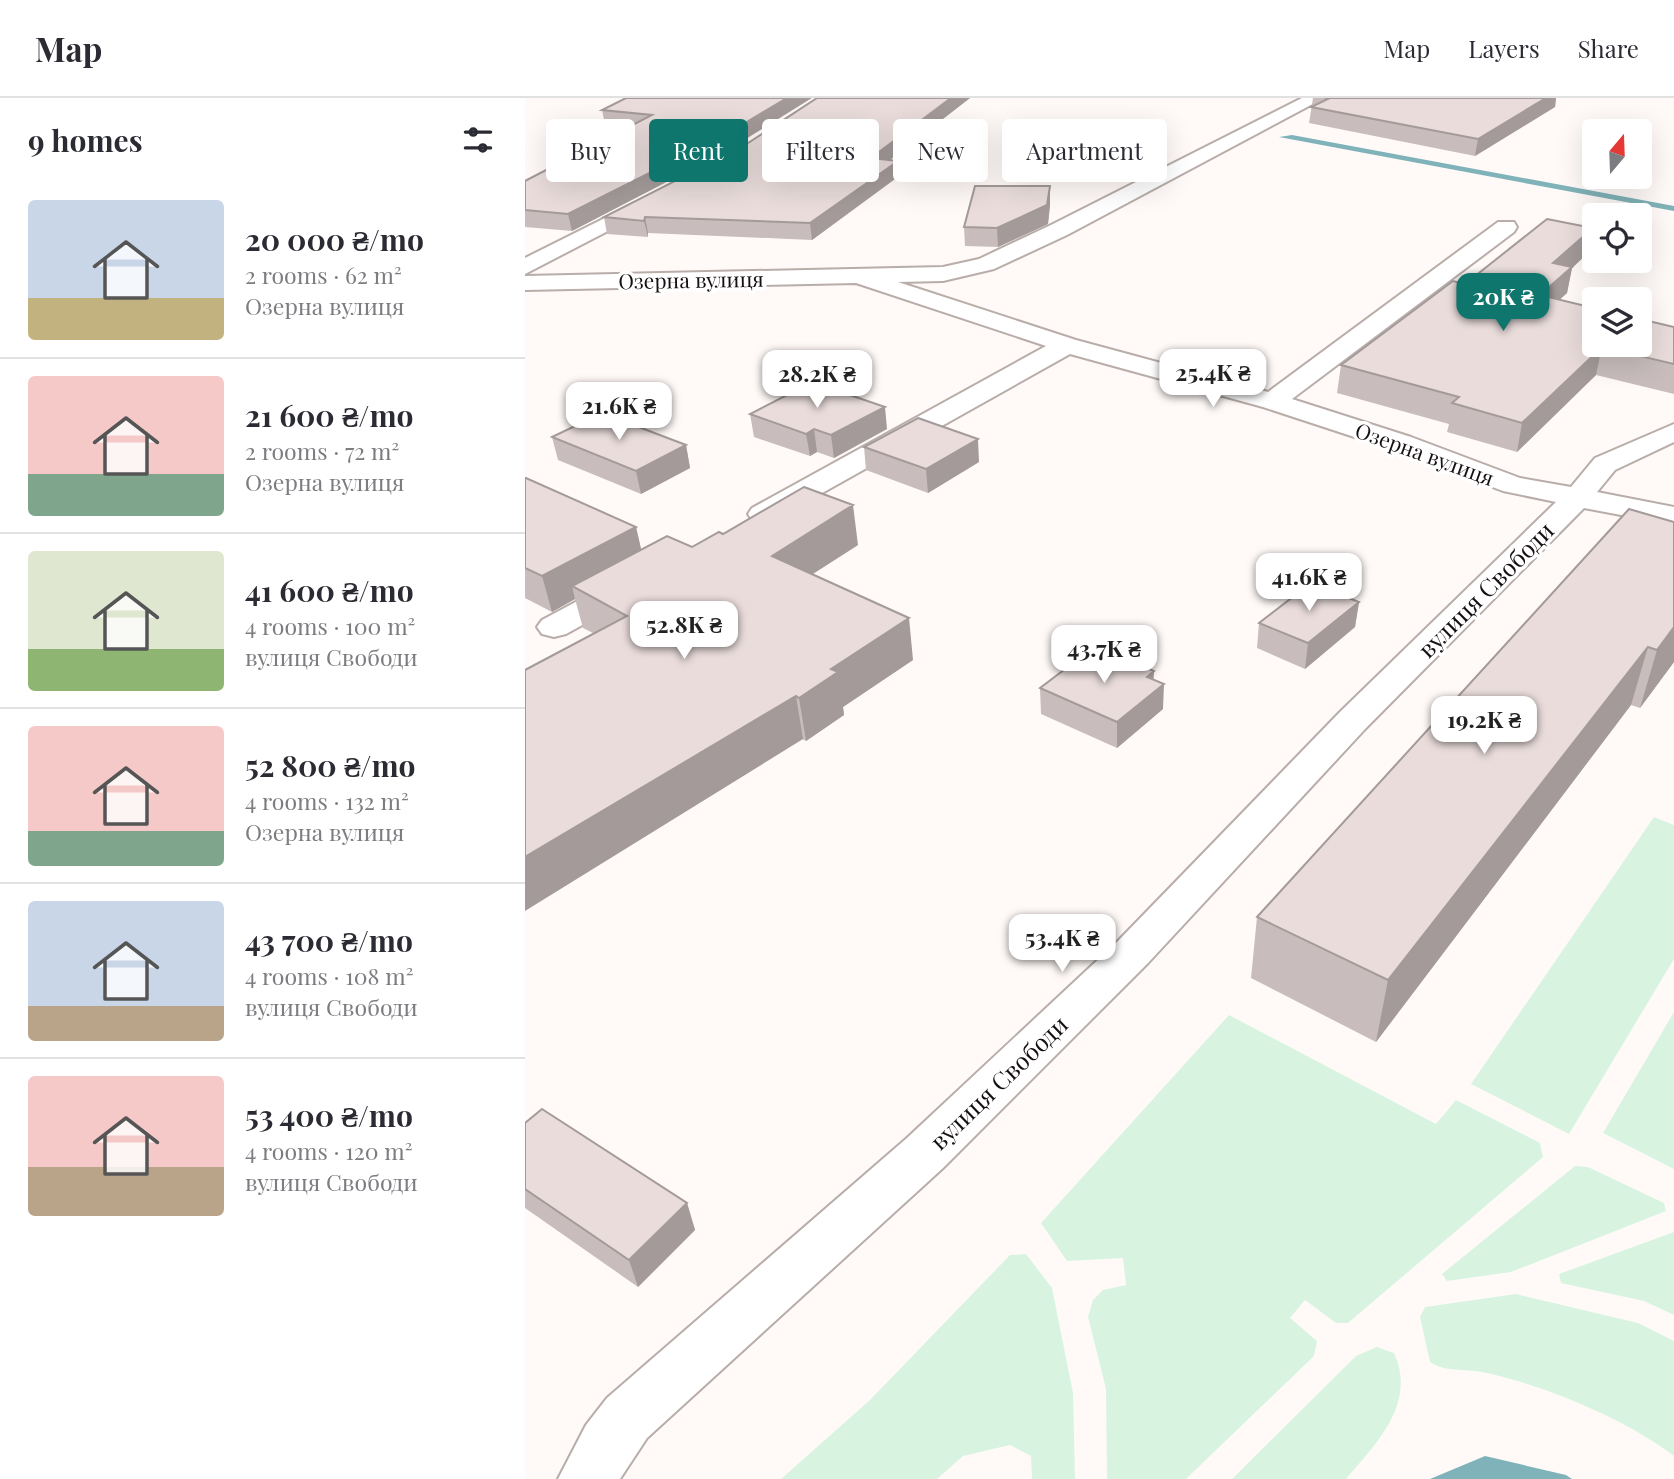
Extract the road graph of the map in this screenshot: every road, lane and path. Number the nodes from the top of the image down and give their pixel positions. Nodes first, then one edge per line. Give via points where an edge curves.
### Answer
1 (1315, 98) edge
2 (666, 193) edge
3 (1506, 227) dead end
4 (525, 267) edge
5 (858, 276) junction
6 (525, 283) edge
7 (1067, 345) junction
8 (1272, 401) junction
9 (1674, 432) edge
10 (1579, 496) junction
11 (1674, 516) edge
12 (743, 525) edge
13 (648, 576) edge
14 (554, 627) dead end
15 (588, 1479) edge

1 - 5 street, Озерна вулиця via 986,264 943,274
2 - 4 street
3 - 8 street
5 - 6 street, Озерна вулиця
5 - 7 street, Озерна вулиця
7 - 8 street, Озерна вулиця
7 - 12 street
8 - 10 street, Озерна вулиця via 1513,485
9 - 10 street, вулиця Свободи via 1605,464
10 - 11 street, Озерна вулиця
10 - 15 street, вулиця Свободи via 1353,720 1074,1009 925,1153 627,1418
13 - 14 street

